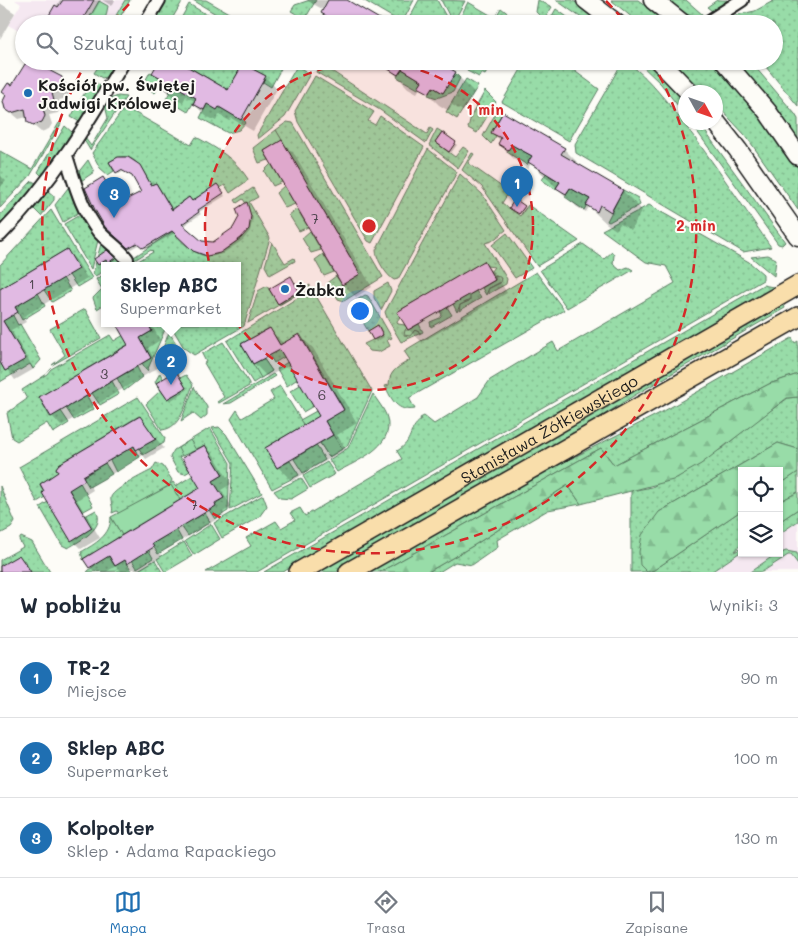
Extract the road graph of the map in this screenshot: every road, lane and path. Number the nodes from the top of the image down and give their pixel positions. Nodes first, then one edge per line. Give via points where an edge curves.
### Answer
1 (159, 0) edge
2 (586, 0) edge
3 (653, 0) edge
4 (742, 0) edge
5 (150, 15) edge
6 (605, 15) edge
7 (672, 15) edge
8 (719, 15) edge
9 (119, 70) edge
10 (668, 70) edge
11 (732, 70) edge
12 (682, 85) edge
13 (722, 130) edge
14 (66, 156) junction
15 (798, 156) edge
16 (0, 235) edge
17 (798, 236) edge
18 (127, 259) dead end
19 (798, 285) edge
20 (798, 317) edge
21 (299, 572) edge
22 (348, 572) edge

1 - 5 street
2 - 6 street
3 - 7 street
4 - 8 street
9 - 14 street
10 - 12 street
11 - 15 street via 768,111
13 - 17 street
14 - 16 street
14 - 18 street via 90,219
19 - 21 main road, Stanisława Żółkiewskiego
20 - 22 main road, Stanisława Żółkiewskiego

